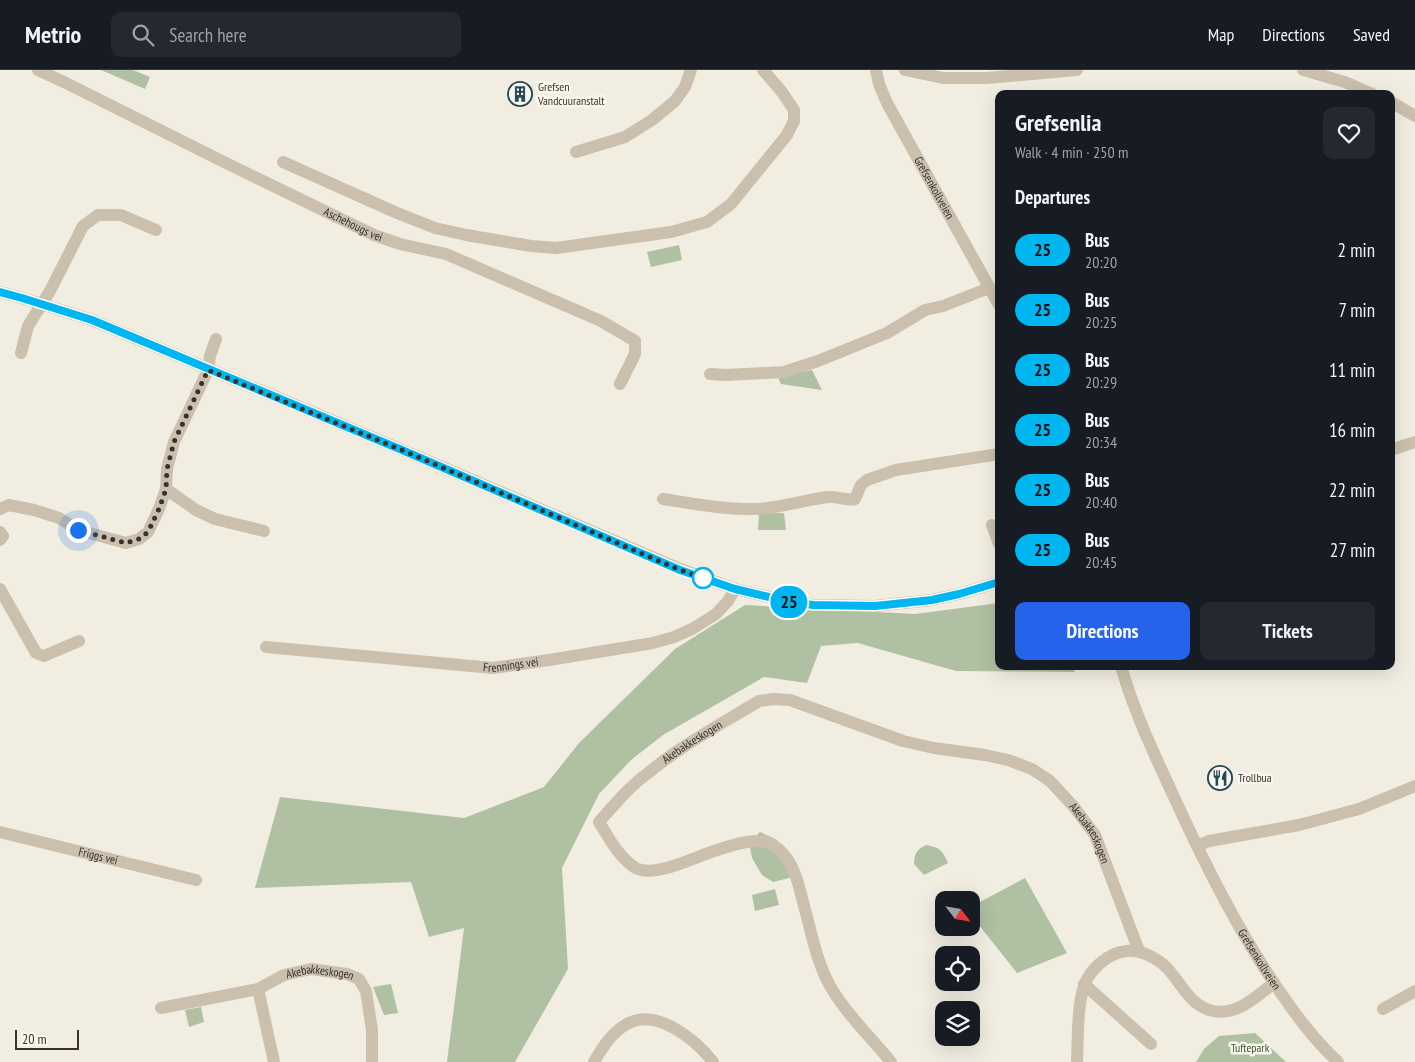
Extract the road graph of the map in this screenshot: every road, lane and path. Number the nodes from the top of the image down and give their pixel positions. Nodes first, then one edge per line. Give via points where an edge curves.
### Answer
1 (38, 70) edge
2 (691, 70) edge
3 (763, 70) edge
4 (876, 70) edge
5 (905, 70) edge
6 (1077, 70) edge
7 (1303, 70) edge
8 (1363, 90) edge
9 (1395, 104) edge
10 (1415, 116) edge
11 (576, 152) dead end
12 (283, 162) dead end
13 (156, 230) dead end
14 (989, 288) junction
15 (0, 292) edge
16 (995, 298) edge
17 (41, 304) junction
18 (216, 339) dead end
19 (21, 353) dead end
20 (208, 370) junction
21 (710, 374) dead end
22 (620, 384) dead end
23 (1415, 442) edge
24 (1395, 449) edge
25 (995, 455) edge
26 (166, 489) junction
27 (663, 499) dead end
28 (0, 509) edge
29 (992, 525) dead end
30 (264, 531) dead end
31 (0, 532) edge
32 (995, 533) edge
33 (0, 540) edge
34 (995, 583) edge
35 (0, 589) edge
36 (735, 589) junction
37 (79, 641) dead end
38 (266, 647) dead end
39 (1121, 670) edge
40 (1415, 786) edge
41 (0, 832) edge
42 (1197, 846) junction
43 (196, 880) dead end
44 (1138, 951) junction
45 (1274, 983) junction
46 (1084, 984) junction
47 (258, 989) junction
48 (1415, 991) edge
49 (161, 1008) dead end
50 (1383, 1009) dead end
51 (1151, 1044) dead end
52 (274, 1062) edge
53 (372, 1062) edge
54 (594, 1062) edge
55 (713, 1062) edge
56 (891, 1062) edge
57 (1077, 1062) edge
58 (1338, 1062) edge

1 - 22 street, Aschehougs vei via 374,235 446,254 601,321 635,341 635,354
2 - 11 street via 675,101 652,120 625,137
3 - 12 street via 794,110 794,121 788,135 731,204 707,222 672,232 556,248 466,235 397,213
4 - 14 street, Grefsenkollveien via 887,103
5 - 6 street via 943,78 987,78
7 - 8 street
9 - 10 street
13 - 17 street via 121,215 98,215 83,226
14 - 16 street, Grefsenkollveien
14 - 21 street via 925,310 879,336 784,372
15 - 17 street
17 - 19 street via 28,326
17 - 20 street via 92,320
18 - 20 street
20 - 26 street via 174,442
20 - 36 street via 671,566
23 - 24 street
25 - 27 street via 896,470 867,480 854,499 849,500 830,497 760,508 726,508
26 - 28 street via 148,532 126,543 78,530 58,518 34,510 9,505
26 - 30 street via 215,519
29 - 32 street
31 - 33 street via 3,536
34 - 36 street via 932,600 875,606 813,605
35 - 37 street via 36,653 44,656
36 - 38 street, Frennings vei via 716,614 674,637 493,668
39 - 42 street, Grefsenkollveien via 1137,714
40 - 42 street via 1350,812
41 - 43 street, Friggs vei
42 - 45 street, Grefsenkollveien via 1237,925
44 - 45 street via 1166,968 1194,1002 1214,1011 1234,1009
44 - 46 street via 1126,950 1115,954 1093,970
44 - 56 street, Akebakkeskogen via 1095,835 1074,806 1050,781 1032,769 985,755 902,741 790,700 759,701 648,773 599,822 625,860 646,871 665,868 741,842 771,843 795,871 826,978 840,1002
45 - 58 street, Grefsenkollveien via 1312,1036
46 - 51 street
46 - 57 street
47 - 49 street, Akebakkeskogen
47 - 52 street
47 - 53 street, Akebakkeskogen via 284,975 311,969 348,974 359,979 366,991 372,1030
48 - 50 street
54 - 55 street via 618,1029 627,1023 649,1020 674,1028 691,1039

